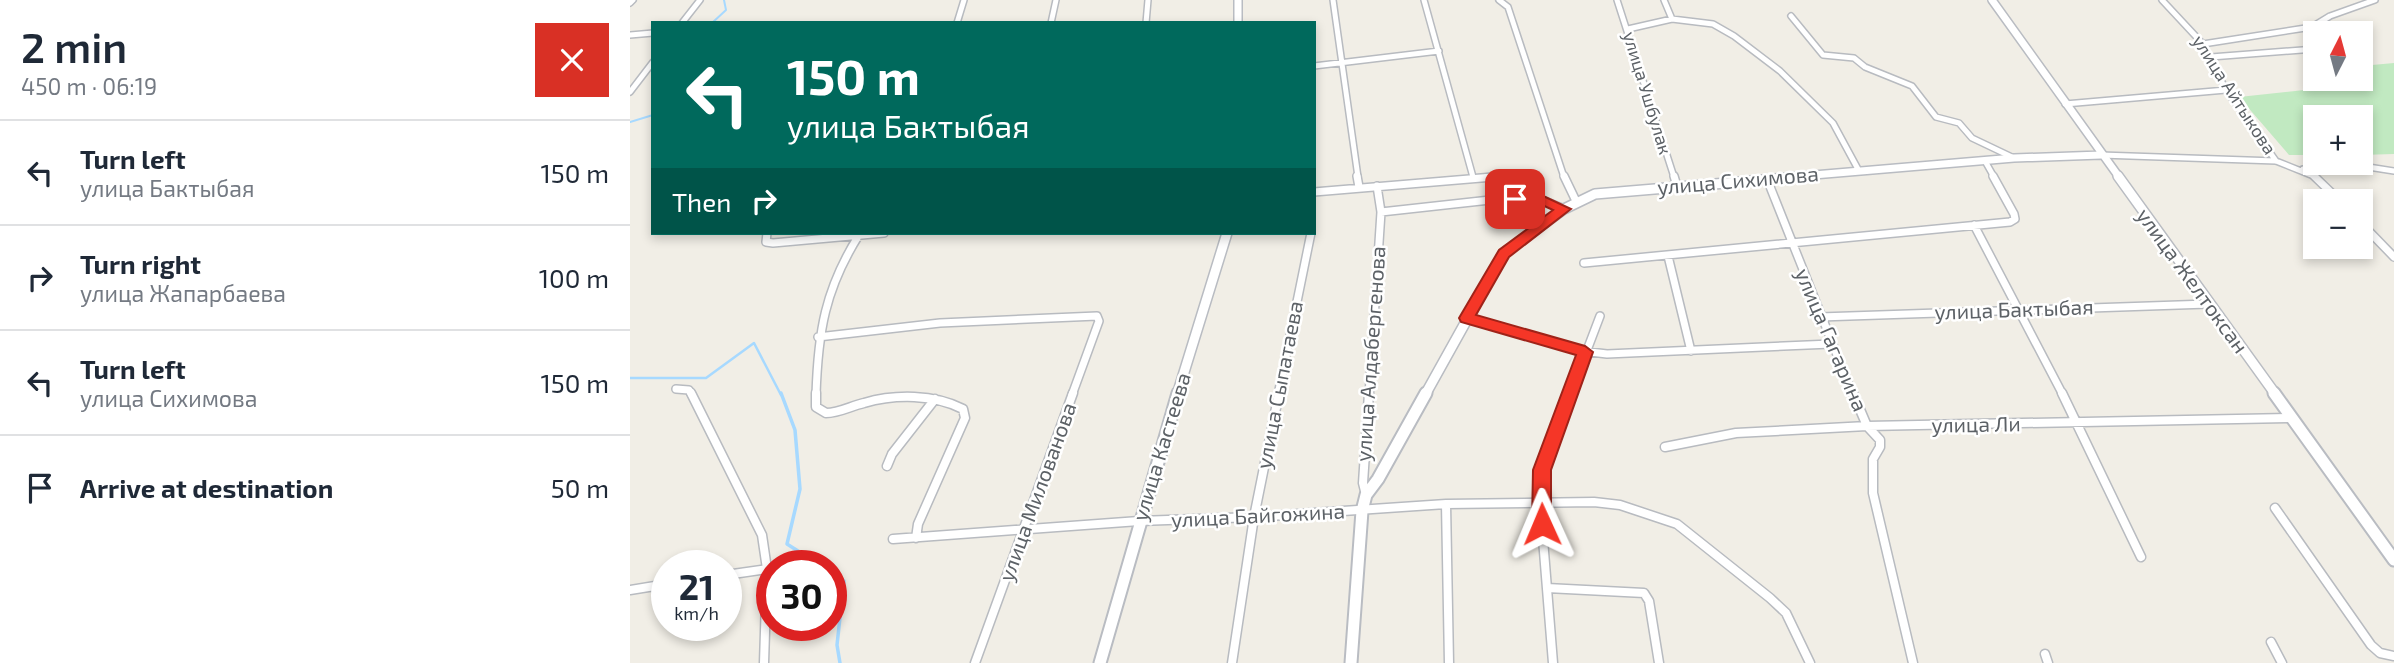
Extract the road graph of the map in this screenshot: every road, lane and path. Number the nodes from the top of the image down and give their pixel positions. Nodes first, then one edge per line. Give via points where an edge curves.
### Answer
1 (700, 0) edge
2 (964, 0) edge
3 (1056, 0) edge
4 (1148, 0) edge
5 (1238, 0) edge
6 (1333, 0) edge
7 (1424, 0) edge
8 (1499, 0) edge
9 (1617, 0) edge
10 (1664, 0) edge
11 (1992, 0) edge
12 (2162, 0) edge
13 (2375, 0) edge
14 (1791, 16) dead end
15 (1672, 19) junction
16 (684, 21) edge
17 (958, 21) edge
18 (1051, 21) edge
19 (1146, 21) edge
20 (1238, 21) edge
21 (1628, 29) junction
22 (651, 33) edge
23 (630, 35) edge
24 (2203, 44) junction
25 (2303, 49) edge
26 (1439, 51) junction
27 (2211, 57) junction
28 (1343, 62) junction
29 (651, 65) edge
30 (1316, 65) edge
31 (2226, 90) junction
32 (630, 92) edge
33 (2065, 104) junction
34 (2101, 155) junction
35 (2014, 158) junction
36 (1985, 161) junction
37 (2276, 161) junction
38 (2302, 169) junction
39 (1859, 171) junction
40 (2394, 171) edge
41 (1473, 177) junction
42 (1767, 179) junction
43 (1377, 186) junction
44 (1677, 186) junction
45 (1359, 187) junction
46 (2328, 189) edge
47 (1316, 192) edge
48 (1539, 199) junction
49 (1577, 201) junction
50 (1564, 209) junction
51 (1381, 212) junction
52 (1974, 225) junction
53 (767, 235) edge
54 (859, 235) joint
55 (1226, 235) edge
56 (1311, 235) edge
57 (2373, 235) edge
58 (1792, 244) junction
59 (1668, 256) junction
60 (2394, 257) edge
61 (1584, 263) dead end
62 (2208, 304) junction
63 (2018, 309) junction
64 (1600, 316) dead end
65 (1820, 317) junction
66 (1467, 318) junction
67 (818, 337) junction
68 (1831, 344) junction
69 (1691, 351) junction
70 (1585, 352) junction
71 (676, 389) dead end
72 (935, 399) junction
73 (2290, 418) junction
74 (2078, 423) junction
75 (1867, 426) junction
76 (1665, 447) dead end
77 (892, 454) junction
78 (881, 456) dead end
79 (887, 466) dead end
80 (1366, 495) junction
81 (1540, 502) junction
82 (1446, 504) junction
83 (2275, 508) dead end
84 (1362, 511) junction
85 (1254, 517) junction
86 (1139, 521) junction
87 (1025, 532) junction
88 (916, 538) junction
89 (893, 539) dead end
90 (764, 550) edge
91 (2141, 558) dead end
92 (2394, 560) edge
93 (651, 587) edge
94 (1547, 588) junction
95 (630, 590) edge
96 (765, 641) edge
97 (2271, 642) dead end
98 (2394, 656) edge
99 (764, 663) edge
100 (975, 663) edge
101 (1100, 663) edge
102 (1232, 663) edge
103 (1351, 663) edge
104 (1449, 663) edge
105 (1553, 663) edge
106 (1659, 663) edge
107 (1811, 663) edge
108 (1913, 663) edge
109 (2282, 663) edge

1 - 16 street
2 - 17 street
3 - 18 street
4 - 19 street
5 - 20 street
6 - 28 street
7 - 26 street
8 - 49 street via 1508,7 1567,186
9 - 21 street, улица Ушбулак
10 - 15 street
11 - 33 street, улица Желтоксан
12 - 24 street, улица Айтыкова
13 - 24 street via 2312,27
14 - 35 street via 1823,55 1854,58 1912,86 1936,117 1959,123 1972,138
15 - 21 street
15 - 39 street via 1713,24 1780,71 1833,123
21 - 44 street, улица Ушбулак
22 - 23 street
24 - 27 street, улица Айтыкова
25 - 27 street
26 - 28 street
26 - 41 street
27 - 31 street, улица Айтыкова
28 - 30 street
28 - 45 street
29 - 32 street
31 - 33 street
31 - 37 street, улица Айтыкова
33 - 34 street, улица Желтоксан
34 - 35 street, улица Сихимова
34 - 37 street
34 - 62 street, улица Желтоксан
35 - 36 street, улица Сихимова
36 - 39 street, улица Сихимова
36 - 52 street via 2015,219
37 - 38 street
38 - 40 street via 2362,166
38 - 46 street
39 - 42 street, улица Сихимова
41 - 43 street
41 - 48 street via 1523,174 1534,178
42 - 44 street, улица Сихимова
42 - 58 street, улица Гагарина
43 - 45 street
43 - 51 street, улица Алдабергенова
44 - 49 street, улица Сихимова via 1595,194
45 - 47 street
48 - 50 street
48 - 51 street
49 - 50 street, улица Сихимова
50 - 66 street, улица Сихимова via 1504,253
51 - 80 street, улица Алдабергенова via 1363,483
52 - 58 street
52 - 63 street
53 - 54 street via 766,242 773,243
54 - 67 street via 830,284
55 - 86 street, улица Кастеева
56 - 85 street, улица Сыпатаева
57 - 60 street
58 - 59 street
58 - 65 street, улица Гагарина
59 - 61 street
59 - 69 street
62 - 63 street, улица Бактыбая
62 - 73 street, улица Желтоксан
63 - 65 street, улица Бактыбая
63 - 74 street
64 - 70 street
65 - 68 street, улица Гагарина
66 - 70 street
66 - 80 street, улица Сихимова
67 - 72 street via 816,407 820,412 872,401
67 - 87 street, улица Милованова via 940,323 1097,316
68 - 69 street
68 - 75 street, улица Гагарина
69 - 70 street
70 - 81 street via 1542,470
71 - 90 street via 689,390 762,534
72 - 77 street
72 - 88 street via 952,402 963,409 965,418
73 - 74 street, улица Ли
73 - 92 street, улица Желтоксан
74 - 75 street, улица Ли
74 - 91 street
75 - 76 street, улица Ли via 1736,433
75 - 108 street, улица Гагарина via 1880,440 1873,459 1873,493
77 - 78 street
77 - 79 street
80 - 84 street, улица Сихимова
81 - 82 street, улица Байгожина
81 - 94 street
81 - 107 street, улица Байгожина via 1620,505 1677,524 1786,613
82 - 84 street, улица Байгожина
82 - 104 street
83 - 98 street via 2371,645
84 - 85 street, улица Байгожина
84 - 103 street
85 - 86 street, улица Байгожина
85 - 102 street, улица Сыпатаева
86 - 87 street, улица Байгожина
86 - 101 street, улица Кастеева
87 - 88 street, улица Байгожина
87 - 100 street, улица Милованова
88 - 89 street, улица Байгожина
93 - 95 street
94 - 105 street
94 - 106 street via 1644,593
96 - 99 street
97 - 109 street

